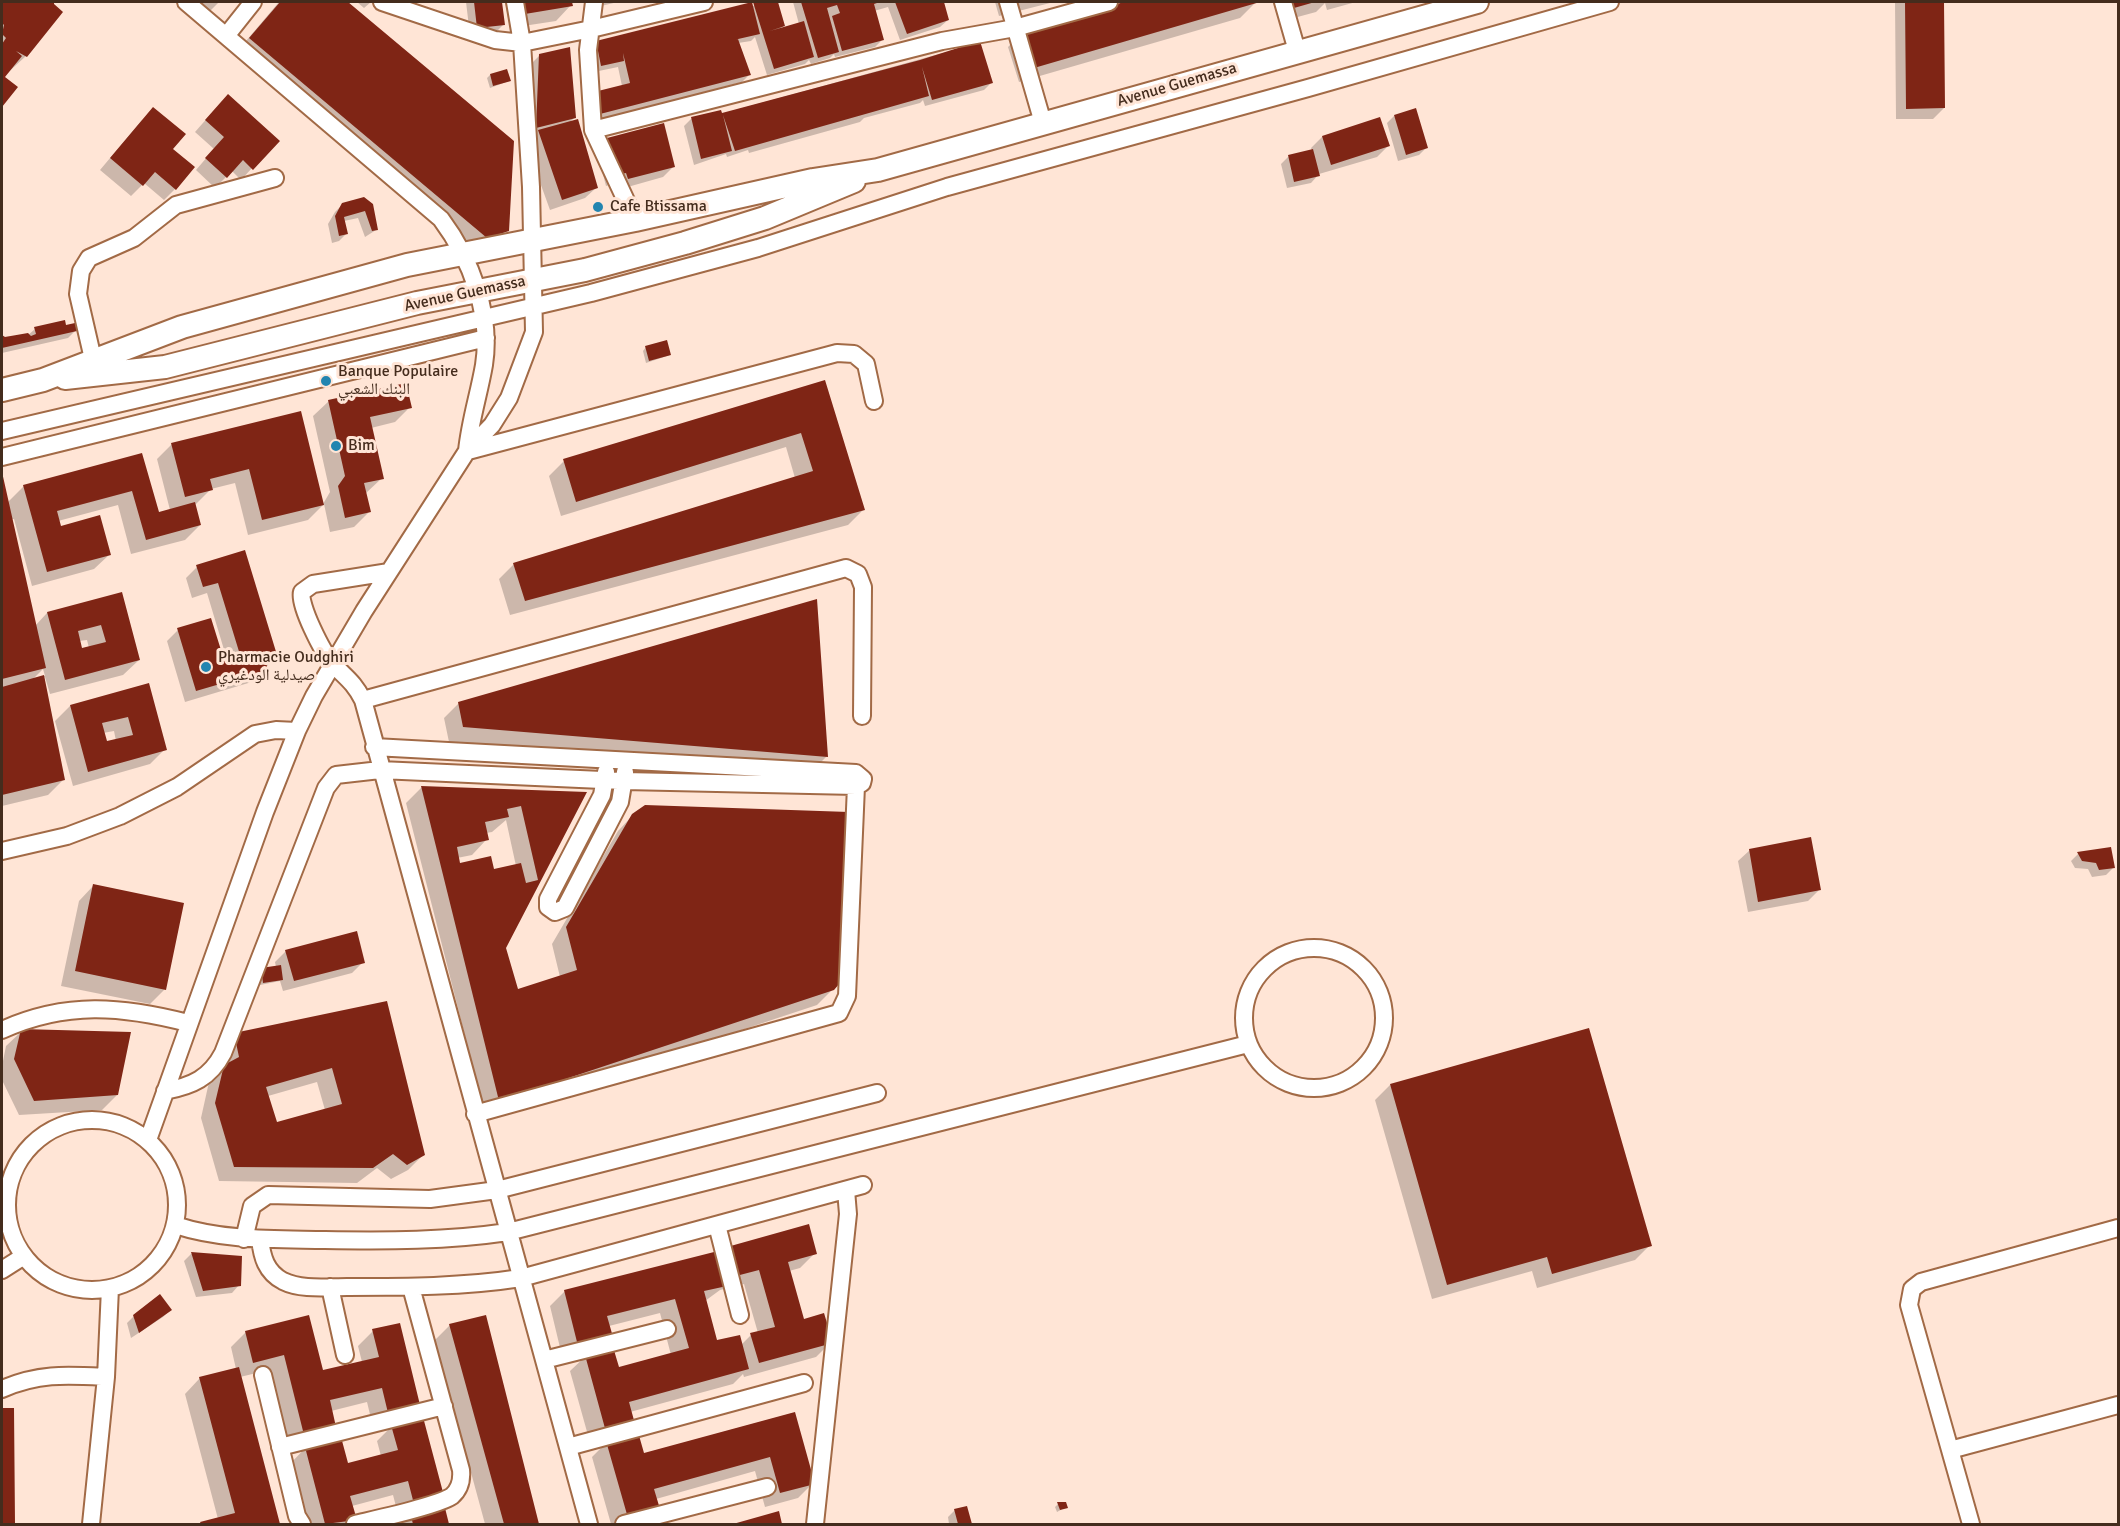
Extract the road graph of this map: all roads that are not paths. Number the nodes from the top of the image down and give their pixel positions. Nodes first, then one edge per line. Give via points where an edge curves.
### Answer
1 (186, 2) edge
2 (253, 2) edge
3 (382, 2) edge
4 (515, 2) edge
5 (594, 2) edge
6 (704, 2) edge
7 (1008, 2) edge
8 (1108, 2) edge
9 (1284, 2) edge
10 (1477, 2) edge
11 (1610, 2) edge
12 (1015, 28) junction
13 (591, 29) junction
14 (226, 36) junction
15 (522, 43) junction
16 (1297, 51) junction
17 (1043, 123) junction
18 (593, 130) junction
19 (878, 170) junction
20 (275, 178) dead end
21 (635, 220) junction
22 (532, 239) junction
23 (462, 252) junction
24 (534, 279) junction
25 (476, 291) junction
26 (535, 306) junction
27 (484, 317) junction
28 (486, 338) junction
29 (93, 359) junction
30 (43, 380) junction
31 (2, 390) edge
32 (874, 401) dead end
33 (2, 430) edge
34 (467, 451) junction
35 (2, 458) edge
36 (389, 572) junction
37 (333, 664) junction
38 (363, 700) junction
39 (862, 716) dead end
40 (297, 731) junction
41 (374, 747) junction
42 (605, 759) junction
43 (625, 760) junction
44 (380, 770) junction
45 (606, 780) junction
46 (624, 782) junction
47 (856, 786) junction
48 (2, 851) edge
49 (188, 1023) junction
50 (2, 1030) edge
51 (1248, 1044) junction
52 (165, 1091) junction
53 (877, 1094) dead end
54 (475, 1114) junction
55 (148, 1140) junction
56 (863, 1185) dead end
57 (846, 1190) junction
58 (497, 1191) junction
59 (175, 1225) junction
60 (717, 1225) junction
61 (2118, 1228) edge
62 (508, 1232) junction
63 (252, 1239) junction
64 (24, 1256) junction
65 (2, 1270) edge
66 (521, 1278) junction
67 (330, 1287) junction
68 (411, 1287) junction
69 (110, 1288) junction
70 (740, 1315) dead end
71 (667, 1329) dead end
72 (345, 1355) dead end
73 (544, 1360) junction
74 (263, 1375) dead end
75 (106, 1377) junction
76 (804, 1383) dead end
77 (2, 1389) edge
78 (2118, 1405) edge
79 (444, 1406) junction
80 (280, 1447) junction
81 (568, 1447) junction
82 (1950, 1450) junction
83 (767, 1487) dead end
84 (91, 1524) edge
85 (302, 1524) edge
86 (355, 1524) edge
87 (589, 1524) edge
88 (624, 1524) edge
89 (815, 1524) edge
90 (1971, 1524) edge

1 - 14 street
2 - 14 street
3 - 15 street via 495,40
4 - 15 street
5 - 13 street
6 - 13 street
7 - 12 street
8 - 12 street
9 - 16 street
10 - 16 main road, Avenue Guemassa
11 - 26 street via 947,187 686,268
12 - 17 street
12 - 18 street via 942,41
13 - 15 street
13 - 18 street via 588,50
14 - 23 street via 441,219
15 - 22 street
16 - 17 main road, Avenue Guemassa
17 - 19 main road, Avenue Guemassa
18 - 21 street
19 - 21 main road, Avenue Guemassa
19 - 24 main road, Avenue Guemassa via 794,207 685,243 585,270
20 - 29 street via 176,205 134,238 89,258 81,271 78,294
21 - 22 main road, Avenue Guemassa
22 - 23 main road, Avenue Guemassa
22 - 24 street
23 - 25 street
23 - 29 main road, Avenue Guemassa via 182,327
24 - 25 main road, Avenue Guemassa
24 - 26 street
25 - 27 street
25 - 30 main road, Avenue Guemassa via 165,367
26 - 27 street
26 - 34 street via 534,332 509,398 492,425
27 - 28 street
27 - 33 street
28 - 34 street
28 - 35 street
29 - 30 main road, Avenue Guemassa
30 - 31 main road, Avenue Guemassa
32 - 34 street via 866,364 854,354 837,353
34 - 36 street
36 - 37 street
36 - 37 street via 313,584 302,592 301,604
37 - 38 street via 351,680
37 - 40 street
38 - 39 street via 846,568 858,574 863,587
38 - 41 street
40 - 48 street via 255,734 177,787 120,816 67,836
40 - 49 street
41 - 42 street
41 - 44 street
42 - 43 street
42 - 45 street
43 - 46 street
43 - 47 street via 859,773 862,783
44 - 45 street
44 - 52 street via 346,772 330,780 223,1053 196,1083
44 - 54 street
45 - 46 street
45 - 46 street via 548,899 548,907 555,912 565,908 620,802
46 - 47 street
47 - 54 street via 847,996 839,1013
49 - 50 street via 140,1011 90,1008 60,1011
49 - 52 street
51 - 51 street via 1257,1061 1288,1084 1306,1089 1344,1083 1360,1072 1381,1043 1385,1026 1379,990 1357,962 1341,953 1310,948 1282,956 1257,976 1249,992 1244,1009
51 - 62 street
52 - 55 street
53 - 58 street
54 - 58 street
55 - 59 street via 163,1157 173,1178 178,1201
55 - 64 street via 124,1125 97,1119 70,1122 44,1134 24,1153 11,1177 7,1204 11,1231
56 - 57 street
57 - 60 street
57 - 89 street via 848,1214
58 - 62 street
58 - 63 street via 430,1199 268,1195 252,1206
59 - 63 street via 212,1235
59 - 69 street via 169,1242 144,1272
60 - 66 street
60 - 70 street
61 - 82 street via 1921,1282 1912,1290 1909,1305
62 - 63 street via 443,1240
62 - 66 street
63 - 67 street via 274,1275 282,1281
64 - 65 street
64 - 69 street via 37,1270 72,1287
66 - 68 street
66 - 73 street
67 - 68 street
67 - 72 street
68 - 79 street
69 - 75 street
71 - 73 street
73 - 81 street
74 - 80 street
75 - 77 street via 38,1376
75 - 84 street
76 - 81 street
78 - 82 street
79 - 80 street
79 - 86 street via 461,1470 459,1488 445,1500
80 - 85 street
81 - 87 street
82 - 90 street
83 - 88 street

